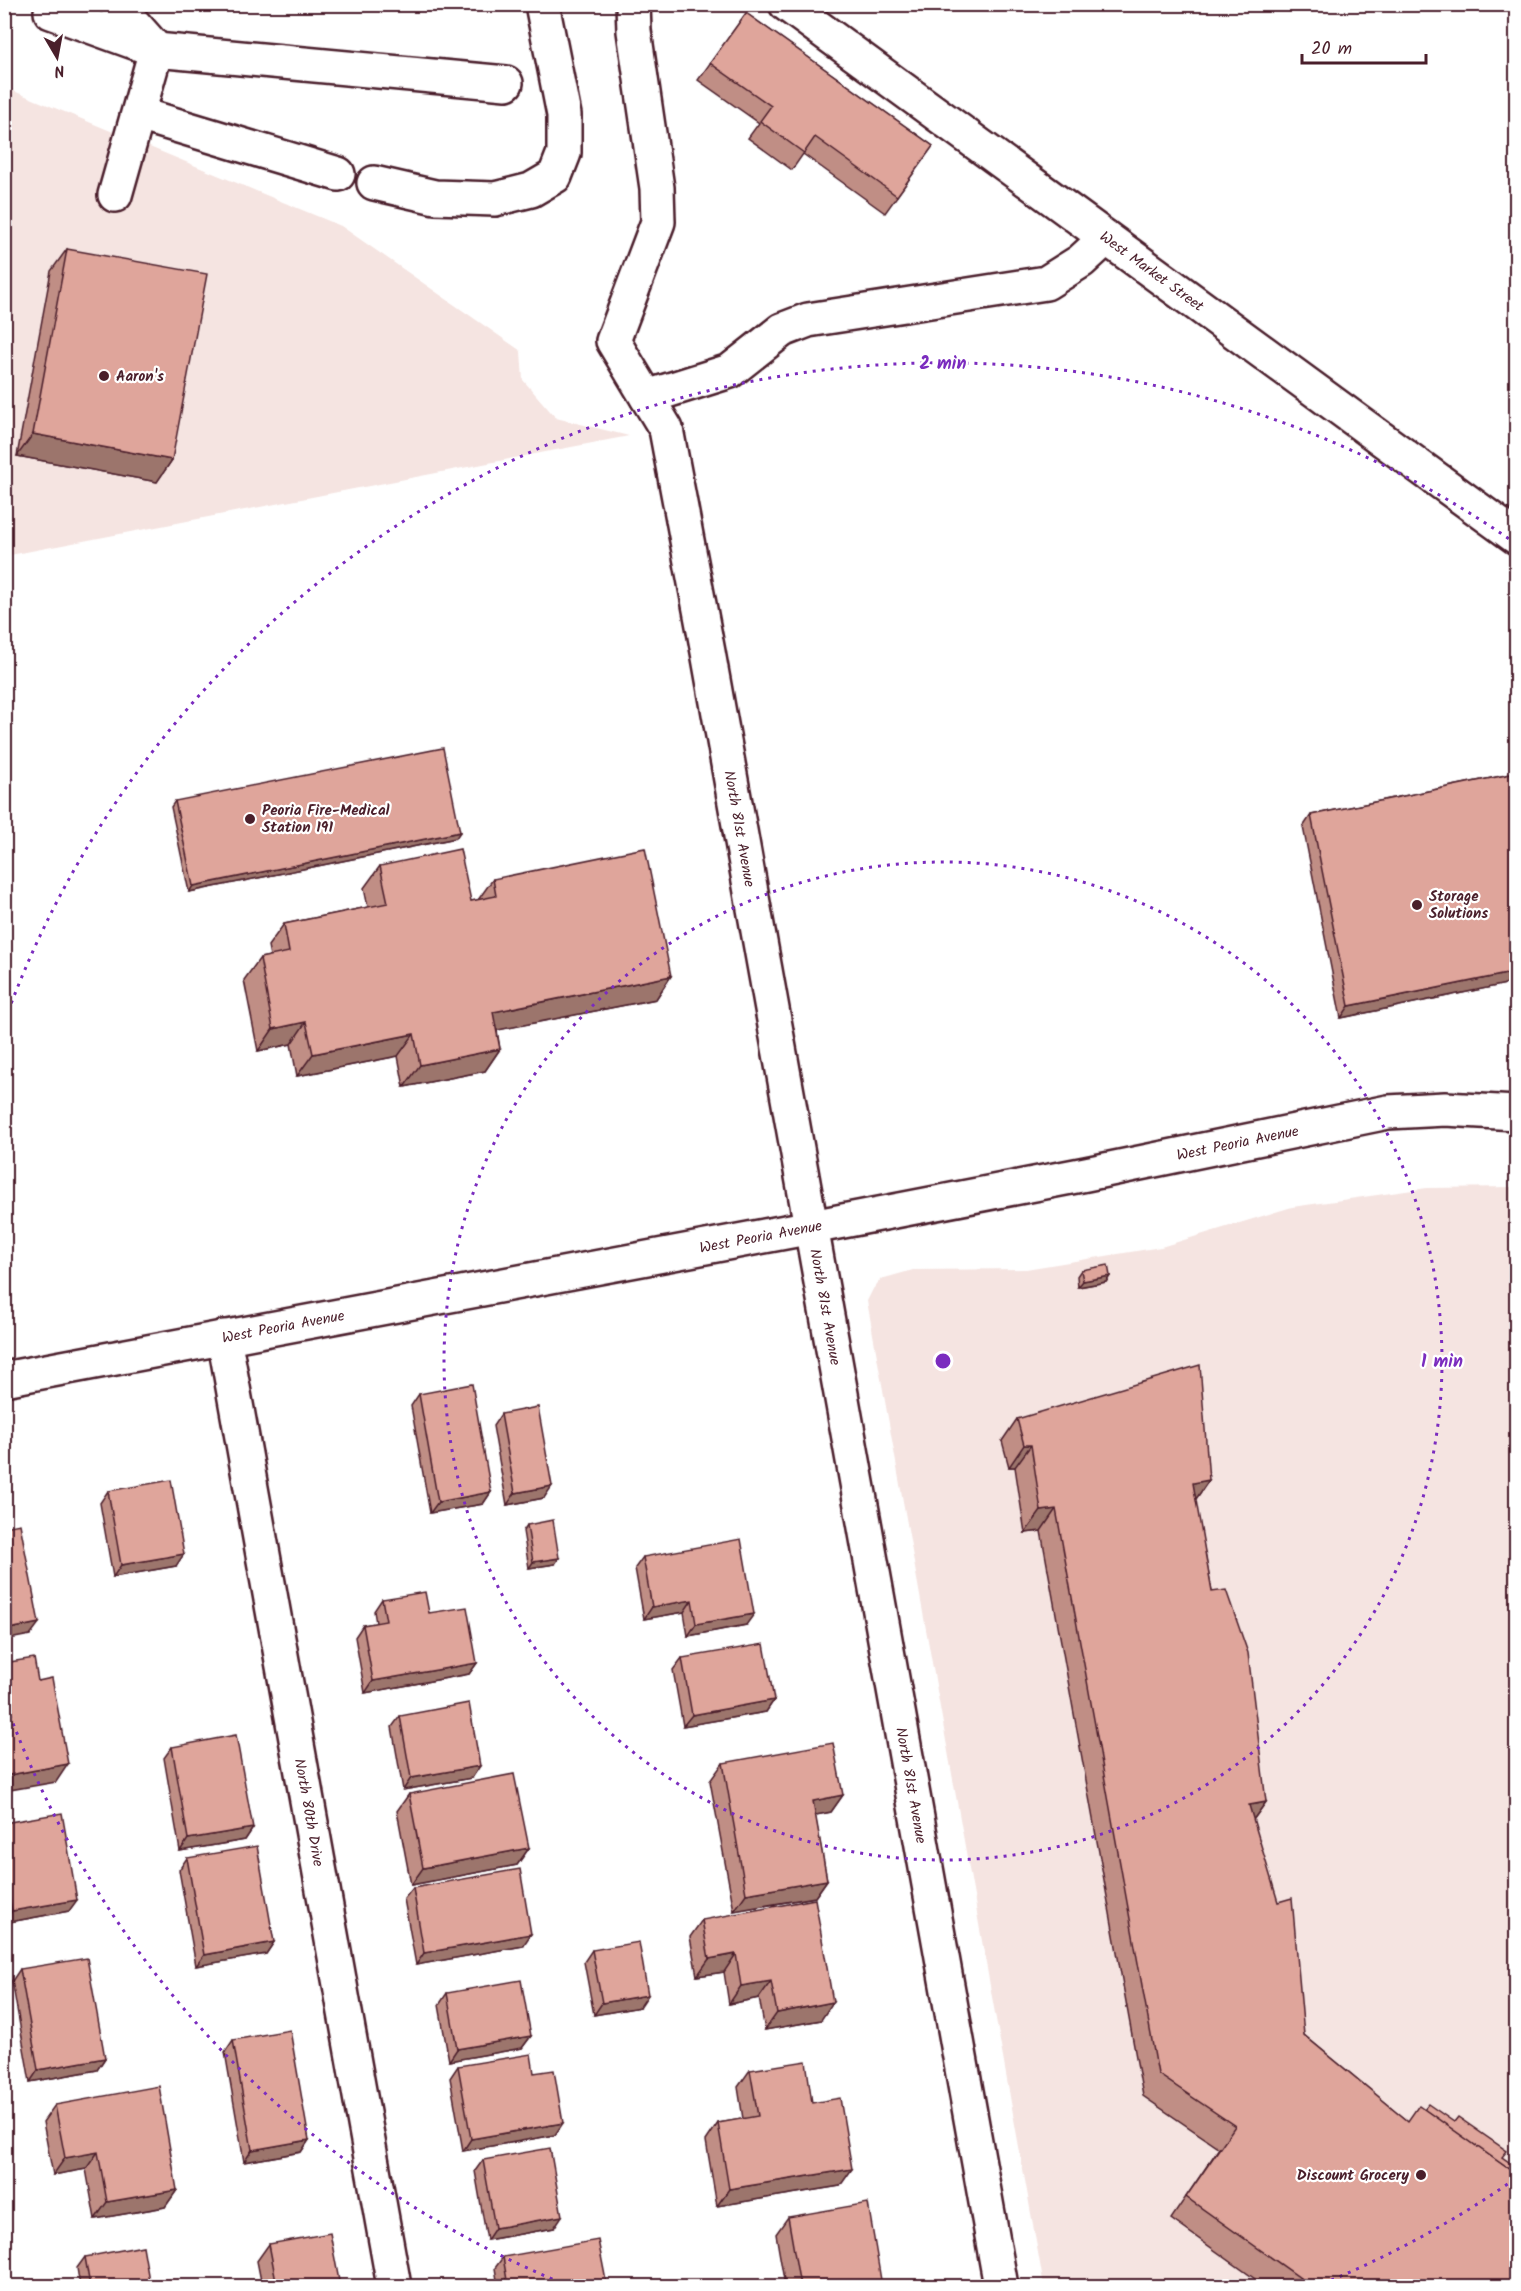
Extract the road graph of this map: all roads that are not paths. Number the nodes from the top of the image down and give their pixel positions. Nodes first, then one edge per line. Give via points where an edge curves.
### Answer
1 (53, 4) edge
2 (116, 4) edge
3 (542, 4) edge
4 (633, 4) edge
5 (786, 4) edge
6 (156, 50) junction
7 (506, 84) dead end
8 (139, 114) junction
9 (338, 174) dead end
10 (374, 183) dead end
11 (115, 195) dead end
12 (1106, 238) junction
13 (647, 397) junction
14 (1516, 537) edge
15 (1516, 1113) edge
16 (812, 1227) junction
17 (224, 1337) junction
18 (4, 1379) edge
19 (394, 2286) edge
20 (1001, 2286) edge

1 - 6 street via 51,12
2 - 6 street
3 - 10 street via 564,115 564,153 555,176 531,190 495,199 435,197
4 - 13 street, North 81st Avenue via 658,222 613,341
5 - 12 street, West Market Street
6 - 7 street
6 - 8 street
8 - 9 street
8 - 11 street
12 - 13 street via 1081,261 1046,283 808,320 782,330 730,371
12 - 14 street, West Market Street
13 - 16 street, North 81st Avenue via 666,429
15 - 16 street, West Peoria Avenue via 1445,1109 1388,1112
16 - 17 street, West Peoria Avenue
16 - 20 street, North 81st Avenue
17 - 18 street, West Peoria Avenue
17 - 19 street, North 80th Drive

